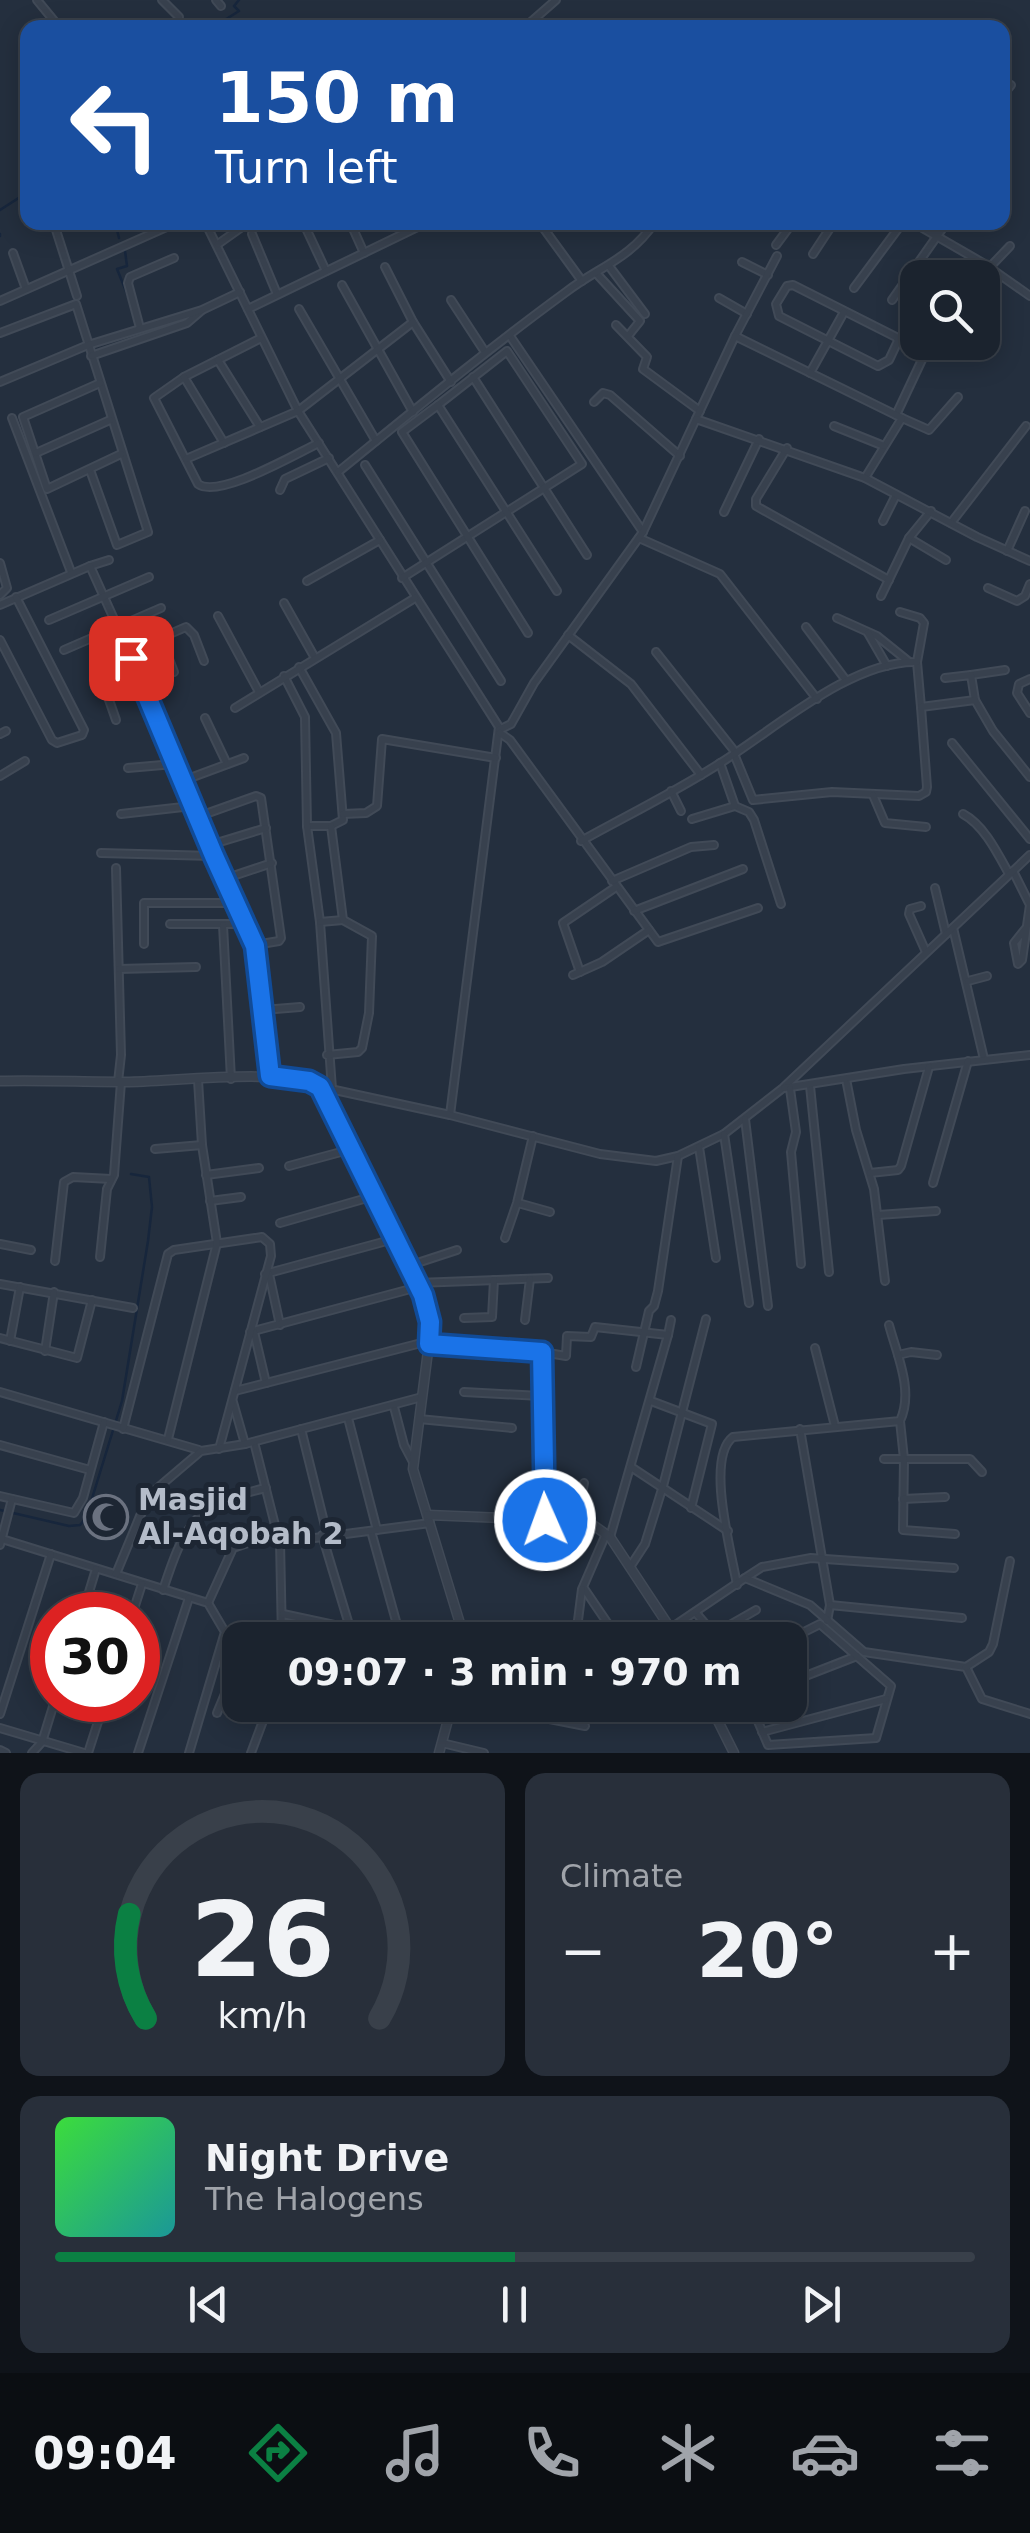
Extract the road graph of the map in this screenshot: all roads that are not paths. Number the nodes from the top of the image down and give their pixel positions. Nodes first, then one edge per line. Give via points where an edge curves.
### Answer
1 (37, 0) edge
2 (162, 0) edge
3 (556, 0) edge
4 (178, 17) dead end
5 (53, 20) edge
6 (533, 20) edge
7 (56, 230) dead end
8 (160, 230) edge
9 (210, 230) edge
10 (238, 230) edge
11 (307, 230) edge
12 (354, 230) edge
13 (399, 230) edge
14 (411, 230) edge
15 (546, 230) edge
16 (649, 230) edge
17 (787, 230) edge
18 (829, 230) edge
19 (897, 230) edge
20 (926, 230) edge
21 (941, 230) edge
22 (252, 234) dead end
23 (401, 235) junction
24 (936, 236) junction
25 (218, 244) junction
26 (776, 244) dead end
27 (1010, 246) dead end
28 (364, 252) junction
29 (13, 253) dead end
30 (813, 254) dead end
31 (777, 256) dead end
32 (174, 258) dead end
33 (978, 260) edge
34 (997, 260) edge
35 (742, 262) dead end
36 (608, 266) junction
37 (385, 267) dead end
38 (69, 270) junction
39 (326, 271) junction
40 (596, 274) junction
41 (1000, 274) edge
42 (768, 275) junction
43 (582, 281) junction
44 (342, 285) dead end
45 (854, 288) dead end
46 (26, 290) junction
47 (240, 292) junction
48 (278, 294) junction
49 (77, 296) dead end
50 (1030, 296) edge
51 (720, 298) dead end
52 (451, 300) dead end
53 (892, 300) dead end
54 (0, 301) edge
55 (248, 309) junction
56 (202, 310) junction
57 (299, 310) dead end
58 (844, 312) junction
59 (646, 314) dead end
60 (747, 314) junction
61 (414, 322) junction
62 (616, 324) dead end
63 (142, 327) junction
64 (0, 333) edge
65 (510, 336) junction
66 (627, 336) junction
67 (735, 336) junction
68 (147, 337) junction
69 (261, 338) junction
70 (828, 340) junction
71 (88, 345) junction
72 (377, 351) junction
73 (485, 352) junction
74 (91, 356) junction
75 (218, 360) junction
76 (923, 360) edge
77 (810, 373) junction
78 (473, 376) junction
79 (184, 377) junction
80 (340, 380) junction
81 (0, 382) edge
82 (451, 382) junction
83 (100, 383) junction
84 (958, 397) dead end
85 (594, 402) dead end
86 (438, 405) junction
87 (298, 410) junction
88 (413, 412) junction
89 (698, 415) junction
90 (899, 416) junction
91 (12, 418) dead end
92 (110, 420) junction
93 (834, 426) dead end
94 (1026, 426) dead end
95 (260, 427) junction
96 (759, 439) junction
97 (376, 441) junction
98 (224, 443) junction
99 (319, 443) junction
100 (884, 446) junction
101 (787, 448) junction
102 (36, 453) junction
103 (121, 454) junction
104 (680, 456) junction
105 (329, 458) junction
106 (186, 460) junction
107 (365, 464) dead end
108 (90, 470) junction
109 (338, 472) junction
110 (864, 478) junction
111 (545, 488) junction
112 (280, 490) dead end
113 (896, 495) junction
114 (930, 511) junction
115 (1025, 511) dead end
116 (508, 512) junction
117 (724, 512) dead end
118 (883, 521) dead end
119 (951, 523) junction
120 (641, 535) junction
121 (468, 536) junction
122 (909, 538) junction
123 (380, 540) junction
124 (1008, 551) junction
125 (587, 555) dead end
126 (109, 560) dead end
127 (946, 560) dead end
128 (1030, 561) edge
129 (0, 563) edge
130 (426, 563) junction
131 (90, 566) junction
132 (71, 572) junction
133 (149, 577) dead end
134 (402, 578) junction
135 (307, 580) dead end
136 (889, 580) junction
137 (1030, 584) edge
138 (988, 588) dead end
139 (556, 591) dead end
140 (0, 595) edge
141 (880, 596) dead end
142 (104, 597) junction
143 (16, 598) junction
144 (415, 598) junction
145 (284, 603) dead end
146 (0, 604) edge
147 (161, 608) dead end
148 (900, 612) dead end
149 (218, 616) dead end
150 (837, 618) dead end
151 (49, 620) dead end
152 (117, 627) junction
153 (806, 627) dead end
154 (868, 632) junction
155 (528, 633) dead end
156 (568, 634) junction
157 (162, 638) junction
158 (0, 640) edge
159 (64, 650) dead end
160 (656, 652) dead end
161 (130, 655) junction
162 (315, 658) junction
163 (204, 661) dead end
164 (913, 662) junction
165 (887, 666) junction
166 (299, 667) junction
167 (1004, 670) dead end
168 (174, 672) dead end
169 (971, 675) junction
170 (284, 676) junction
171 (945, 678) dead end
172 (1030, 679) edge
173 (845, 680) junction
174 (500, 681) dead end
175 (259, 692) junction
176 (817, 699) junction
177 (975, 700) junction
178 (921, 707) junction
179 (235, 708) dead end
180 (1030, 713) edge
181 (205, 718) dead end
182 (116, 720) dead end
183 (499, 731) junction
184 (952, 744) dead end
185 (735, 754) junction
186 (244, 758) dead end
187 (496, 758) junction
188 (25, 760) dead end
189 (720, 763) junction
190 (174, 764) junction
191 (228, 764) junction
192 (128, 768) dead end
193 (701, 775) junction
194 (0, 776) edge
195 (1030, 777) edge
196 (182, 781) junction
197 (671, 791) junction
198 (873, 795) junction
199 (192, 806) junction
200 (734, 806) junction
201 (681, 810) dead end
202 (121, 814) dead end
203 (342, 814) junction
204 (963, 814) dead end
205 (197, 816) junction
206 (692, 819) dead end
207 (306, 826) junction
208 (331, 826) junction
209 (926, 827) dead end
210 (266, 828) junction
211 (1030, 839) edge
212 (581, 841) junction
213 (210, 845) junction
214 (714, 846) dead end
215 (101, 854) dead end
216 (1030, 855) edge
217 (214, 856) junction
218 (272, 863) junction
219 (116, 868) dead end
220 (743, 869) dead end
221 (1011, 873) junction
222 (224, 878) junction
223 (614, 884) junction
224 (935, 888) dead end
225 (236, 903) junction
226 (781, 904) dead end
227 (921, 906) dead end
228 (758, 908) dead end
229 (634, 911) junction
230 (342, 920) junction
231 (320, 922) junction
232 (170, 924) dead end
233 (246, 924) junction
234 (223, 925) junction
235 (953, 928) junction
236 (1026, 928) junction
237 (649, 930) junction
238 (946, 934) junction
239 (144, 944) dead end
240 (255, 946) junction
241 (926, 953) junction
242 (196, 968) dead end
243 (119, 970) junction
244 (987, 976) dead end
245 (968, 981) junction
246 (300, 1007) dead end
247 (263, 1010) junction
248 (328, 1055) junction
249 (1030, 1055) edge
250 (984, 1059) junction
251 (968, 1061) junction
252 (929, 1067) junction
253 (270, 1076) junction
254 (846, 1079) junction
255 (198, 1080) junction
256 (231, 1080) junction
257 (0, 1081) edge
258 (120, 1082) junction
259 (810, 1086) junction
260 (320, 1087) junction
261 (332, 1089) junction
262 (787, 1089) junction
263 (450, 1114) junction
264 (744, 1118) junction
265 (724, 1134) junction
266 (534, 1136) junction
267 (202, 1145) junction
268 (699, 1147) junction
269 (155, 1148) dead end
270 (352, 1150) junction
271 (678, 1156) junction
272 (289, 1166) dead end
273 (259, 1168) dead end
274 (870, 1173) junction
275 (206, 1175) junction
276 (112, 1179) junction
277 (933, 1182) dead end
278 (374, 1196) junction
279 (241, 1197) dead end
280 (210, 1201) junction
281 (518, 1203) junction
282 (936, 1211) dead end
283 (550, 1212) dead end
284 (877, 1215) junction
285 (280, 1223) dead end
286 (505, 1238) dead end
287 (394, 1239) junction
288 (218, 1243) junction
289 (0, 1244) edge
290 (31, 1250) dead end
291 (457, 1250) dead end
292 (100, 1257) dead end
293 (716, 1258) dead end
294 (55, 1261) dead end
295 (800, 1264) dead end
296 (408, 1266) junction
297 (828, 1272) dead end
298 (267, 1274) junction
299 (548, 1278) dead end
300 (530, 1279) junction
301 (494, 1280) junction
302 (885, 1281) dead end
303 (0, 1284) edge
304 (418, 1285) junction
305 (20, 1287) junction
306 (54, 1292) junction
307 (92, 1300) junction
308 (750, 1302) dead end
309 (768, 1306) dead end
310 (133, 1308) dead end
311 (464, 1318) dead end
312 (706, 1319) dead end
313 (525, 1320) dead end
314 (672, 1320) dead end
315 (280, 1325) junction
316 (890, 1325) dead end
317 (645, 1331) junction
318 (252, 1332) junction
319 (668, 1335) junction
320 (0, 1338) edge
321 (10, 1341) junction
322 (429, 1342) junction
323 (815, 1348) dead end
324 (44, 1351) junction
325 (542, 1352) junction
326 (936, 1355) dead end
327 (898, 1356) junction
328 (636, 1367) dead end
329 (266, 1383) junction
330 (235, 1390) junction
331 (0, 1392) edge
332 (464, 1392) dead end
333 (541, 1396) junction
334 (422, 1398) junction
335 (232, 1400) junction
336 (651, 1401) junction
337 (394, 1407) junction
338 (682, 1415) junction
339 (348, 1418) junction
340 (418, 1419) junction
341 (900, 1421) junction
342 (106, 1423) junction
343 (835, 1426) junction
344 (122, 1428) junction
345 (512, 1428) dead end
346 (800, 1428) junction
347 (301, 1430) junction
348 (168, 1440) junction
349 (250, 1443) junction
350 (0, 1446) edge
351 (219, 1450) junction
352 (200, 1451) junction
353 (904, 1459) junction
354 (884, 1460) dead end
355 (413, 1463) junction
356 (631, 1467) junction
357 (90, 1470) junction
358 (982, 1472) dead end
359 (584, 1483) dead end
360 (664, 1486) junction
361 (266, 1488) junction
362 (0, 1496) edge
363 (945, 1497) dead end
364 (903, 1499) junction
365 (11, 1502) junction
366 (691, 1508) junction
367 (429, 1519) junction
368 (545, 1520) junction
369 (577, 1521) junction
370 (374, 1530) junction
371 (728, 1531) junction
372 (955, 1534) dead end
373 (325, 1535) junction
374 (608, 1536) junction
375 (279, 1537) junction
376 (1, 1542) edge
377 (52, 1554) junction
378 (823, 1559) junction
379 (1010, 1561) dead end
380 (630, 1567) junction
381 (954, 1568) dead end
382 (96, 1569) junction
383 (116, 1574) junction
384 (745, 1578) junction
385 (142, 1584) junction
386 (737, 1585) junction
387 (582, 1587) junction
388 (163, 1590) junction
389 (89, 1592) edge
390 (139, 1592) edge
391 (189, 1598) junction
392 (208, 1603) junction
393 (830, 1606) junction
394 (756, 1610) dead end
395 (696, 1612) junction
396 (284, 1614) junction
397 (962, 1618) dead end
398 (827, 1621) junction
399 (283, 1622) edge
400 (322, 1622) edge
401 (348, 1622) edge
402 (397, 1622) edge
403 (461, 1622) edge
404 (578, 1622) edge
405 (606, 1622) edge
406 (667, 1622) edge
407 (680, 1622) edge
408 (807, 1630) edge
409 (856, 1656) junction
410 (966, 1667) junction
411 (807, 1675) edge
412 (888, 1698) junction
413 (222, 1702) edge
414 (217, 1713) dead end
415 (0, 1714) edge
416 (1030, 1714) edge
417 (48, 1722) edge
418 (97, 1722) edge
419 (262, 1722) edge
420 (448, 1722) edge
421 (565, 1722) edge
422 (719, 1722) edge
423 (758, 1722) edge
424 (585, 1726) dead end
425 (0, 1728) edge
426 (762, 1732) junction
427 (42, 1742) junction
428 (442, 1743) junction
429 (32, 1753) edge
430 (86, 1753) edge
431 (138, 1753) edge
432 (189, 1753) edge
433 (250, 1753) edge
434 (439, 1753) edge
435 (484, 1753) edge
436 (734, 1753) edge

1 - 5 street
2 - 4 street
3 - 6 street
7 - 38 street
8 - 38 street
9 - 25 street
10 - 25 street
11 - 39 street
12 - 28 street
13 - 23 street
14 - 23 street
15 - 43 street
16 - 36 street
17 - 26 street
18 - 30 street
19 - 45 street
20 - 24 street
21 - 24 street
22 - 48 street
23 - 28 street
24 - 33 street
24 - 53 street
25 - 47 street
27 - 34 street
28 - 39 street
29 - 46 street
31 - 42 street
32 - 63 street via 130,276
35 - 42 street
36 - 40 street
36 - 59 street
37 - 61 street
38 - 46 street
38 - 49 street
39 - 48 street
40 - 43 street
40 - 66 street via 640,321
41 - 50 street
42 - 60 street
43 - 65 street
44 - 72 street
46 - 54 street
47 - 55 street
47 - 56 street
48 - 55 street
51 - 60 street
52 - 73 street
55 - 69 street
56 - 63 street
56 - 68 street via 187,323
57 - 80 street
58 - 70 street
58 - 70 street via 898,339 888,360 878,366
58 - 70 street via 793,285 776,304 778,316
60 - 67 street
61 - 72 street
61 - 82 street
62 - 66 street
63 - 68 street
63 - 71 street
64 - 71 street via 76,304
65 - 73 street
65 - 120 street
66 - 89 street via 648,358 643,369
67 - 77 street
67 - 89 street
68 - 74 street
69 - 75 street
69 - 87 street
70 - 77 street
71 - 74 street
71 - 81 street
72 - 80 street
72 - 88 street
73 - 82 street
74 - 83 street
75 - 79 street
75 - 95 street
76 - 90 street
77 - 90 street
78 - 86 street
78 - 111 street
78 - 111 street via 507,351 582,461
79 - 98 street
79 - 106 street via 153,400
80 - 87 street
80 - 97 street
82 - 88 street
83 - 92 street
83 - 102 street via 24,415
84 - 90 street via 928,430
85 - 104 street via 610,395
86 - 116 street
86 - 121 street via 402,433
87 - 95 street
87 - 99 street
88 - 97 street
89 - 96 street
89 - 104 street
90 - 100 street
91 - 132 street
92 - 102 street
92 - 103 street
93 - 100 street
94 - 119 street
95 - 98 street
96 - 101 street
96 - 117 street
97 - 109 street
98 - 106 street
99 - 105 street
99 - 106 street via 210,489 198,484
100 - 110 street
101 - 110 street
101 - 136 street via 755,504
102 - 108 street via 47,489
103 - 108 street
103 - 108 street via 148,528 144,535 117,545
104 - 120 street
105 - 109 street
105 - 112 street via 285,479
107 - 130 street
109 - 123 street
110 - 113 street
111 - 116 street
111 - 125 street
113 - 114 street
113 - 118 street
114 - 119 street
114 - 122 street
115 - 124 street
116 - 121 street
116 - 139 street
119 - 124 street
120 - 156 street
120 - 176 street via 720,574
121 - 130 street
121 - 155 street
122 - 127 street
122 - 136 street
123 - 134 street
123 - 135 street
124 - 128 street
126 - 131 street
129 - 140 street via 7,588
130 - 134 street
130 - 174 street
131 - 132 street
131 - 142 street
132 - 143 street
133 - 142 street
134 - 144 street
136 - 141 street
137 - 138 street via 1017,601
142 - 151 street
142 - 152 street
143 - 146 street
143 - 158 street via 82,735 52,740
144 - 162 street
144 - 183 street
145 - 162 street
147 - 152 street
148 - 164 street via 924,623
149 - 175 street
150 - 154 street
152 - 159 street
152 - 161 street
153 - 173 street
154 - 164 street
154 - 165 street
156 - 183 street via 511,724
156 - 193 street via 631,684
157 - 161 street
157 - 163 street via 188,628
157 - 168 street
160 - 185 street
161 - 182 street via 100,674
161 - 190 street
162 - 166 street
164 - 165 street
164 - 178 street
165 - 173 street
166 - 170 street
166 - 203 street via 338,739
167 - 169 street
169 - 171 street
169 - 177 street
170 - 175 street
170 - 207 street via 305,717
172 - 180 street via 1016,693
173 - 176 street
175 - 179 street
176 - 185 street
177 - 178 street
177 - 195 street
178 - 198 street via 926,792
181 - 191 street
183 - 187 street
183 - 212 street
184 - 211 street
185 - 189 street
185 - 198 street via 752,800
186 - 191 street
187 - 203 street via 382,739 377,806
187 - 263 street
188 - 194 street
189 - 193 street
189 - 200 street
190 - 192 street
190 - 196 street
191 - 196 street
193 - 197 street
196 - 199 street
197 - 201 street
197 - 212 street
198 - 209 street via 885,822
199 - 202 street
199 - 205 street
200 - 206 street
200 - 226 street via 754,820
203 - 208 street via 341,823
204 - 221 street
205 - 210 street via 258,796
205 - 213 street
207 - 208 street
207 - 231 street
208 - 230 street
210 - 213 street
210 - 218 street
212 - 223 street
213 - 217 street
214 - 223 street via 692,847
215 - 217 street
216 - 221 street
217 - 222 street
218 - 222 street
218 - 240 street via 280,940
219 - 243 street
220 - 229 street
221 - 235 street
221 - 236 street via 1030,905
222 - 225 street
223 - 229 street
223 - 237 street via 563,923 576,974
224 - 238 street
225 - 233 street
225 - 239 street via 144,903
227 - 241 street via 909,914
228 - 237 street via 662,943
229 - 237 street
230 - 231 street
230 - 248 street via 372,934 370,1012 360,1051
231 - 248 street
232 - 234 street
233 - 234 street
233 - 240 street
234 - 256 street
235 - 238 street
235 - 245 street
236 - 236 street via 1014,943 1018,964 1022,960
238 - 241 street
240 - 247 street
241 - 262 street
242 - 243 street
243 - 258 street
244 - 245 street
245 - 250 street
246 - 247 street
247 - 253 street
248 - 261 street
249 - 250 street
250 - 251 street
251 - 252 street
251 - 277 street
252 - 254 street
252 - 274 street via 902,1166
253 - 256 street
253 - 260 street
254 - 259 street
254 - 274 street
255 - 256 street
255 - 258 street
255 - 267 street
257 - 258 street
258 - 276 street
259 - 262 street
259 - 297 street
260 - 261 street
260 - 270 street
261 - 263 street
262 - 264 street
262 - 295 street via 796,1132 791,1152
263 - 266 street
264 - 265 street
264 - 309 street
265 - 268 street
265 - 308 street
266 - 271 street via 600,1154 656,1161
266 - 281 street
267 - 269 street
267 - 275 street
268 - 271 street
268 - 293 street
270 - 272 street
270 - 278 street
271 - 317 street via 658,1290
273 - 275 street
274 - 284 street
275 - 280 street
276 - 292 street
276 - 294 street via 64,1182
278 - 285 street
278 - 287 street
279 - 280 street
280 - 288 street
281 - 283 street
281 - 286 street
282 - 284 street
284 - 302 street
287 - 296 street
287 - 298 street
288 - 298 street via 266,1238
288 - 344 street via 168,1254
288 - 348 street
289 - 290 street
291 - 296 street
296 - 304 street
298 - 315 street
298 - 318 street
299 - 300 street
300 - 301 street
300 - 313 street
301 - 304 street
301 - 311 street via 492,1317
303 - 305 street
304 - 315 street
304 - 322 street
305 - 306 street
305 - 321 street
306 - 307 street
306 - 324 street
307 - 310 street
307 - 324 street via 79,1357
312 - 338 street
314 - 319 street
315 - 318 street
316 - 327 street
317 - 319 street
317 - 325 street via 594,1327 592,1337 567,1336 566,1356
317 - 328 street
318 - 329 street
318 - 330 street
319 - 336 street
320 - 321 street
321 - 324 street
322 - 325 street
322 - 329 street
322 - 334 street
323 - 343 street
325 - 333 street
326 - 327 street
327 - 341 street via 906,1406
329 - 330 street
330 - 335 street
331 - 342 street
332 - 333 street
333 - 368 street
334 - 337 street
334 - 340 street
335 - 349 street
335 - 351 street
336 - 338 street
336 - 356 street
337 - 339 street
337 - 355 street
338 - 360 street
338 - 366 street via 712,1424
339 - 347 street
339 - 370 street
340 - 345 street
340 - 355 street
341 - 343 street
341 - 353 street
342 - 344 street
342 - 357 street
343 - 346 street
344 - 348 street
346 - 371 street via 726,1442 719,1473
346 - 378 street
347 - 349 street
347 - 373 street
348 - 352 street
349 - 351 street
349 - 361 street
350 - 357 street
351 - 352 street
352 - 383 street via 154,1491
353 - 354 street
353 - 358 street via 970,1459
353 - 364 street
355 - 367 street
356 - 360 street
356 - 374 street
357 - 365 street via 74,1513
359 - 369 street
360 - 366 street
360 - 380 street
361 - 375 street
361 - 388 street via 196,1516
362 - 365 street
363 - 364 street
364 - 372 street via 904,1532
365 - 376 street
366 - 371 street
367 - 368 street
367 - 370 street
367 - 403 street
368 - 369 street
369 - 374 street
370 - 373 street
370 - 402 street
371 - 386 street
373 - 375 street
373 - 401 street
374 - 380 street
374 - 387 street
375 - 392 street via 233,1548
375 - 396 street
376 - 377 street
377 - 382 street
377 - 415 street
378 - 381 street
378 - 384 street via 762,1567
378 - 393 street
379 - 410 street via 993,1644
380 - 406 street
382 - 383 street
382 - 389 street
383 - 385 street
384 - 386 street
384 - 398 street via 810,1605
385 - 388 street
385 - 390 street
386 - 395 street
387 - 404 street
387 - 405 street
388 - 391 street
391 - 392 street
391 - 431 street
392 - 432 street via 225,1632
393 - 397 street
393 - 398 street
394 - 395 street via 714,1634
395 - 407 street
396 - 399 street
396 - 400 street
398 - 410 street via 872,1654
408 - 409 street via 820,1624
409 - 411 street
409 - 412 street via 891,1686
410 - 416 street via 982,1699
412 - 426 street
412 - 426 street via 876,1738 768,1744
413 - 414 street
417 - 427 street
418 - 430 street
419 - 433 street
420 - 428 street
421 - 424 street
422 - 436 street
423 - 426 street
425 - 427 street
427 - 429 street
427 - 430 street
428 - 434 street
428 - 435 street

